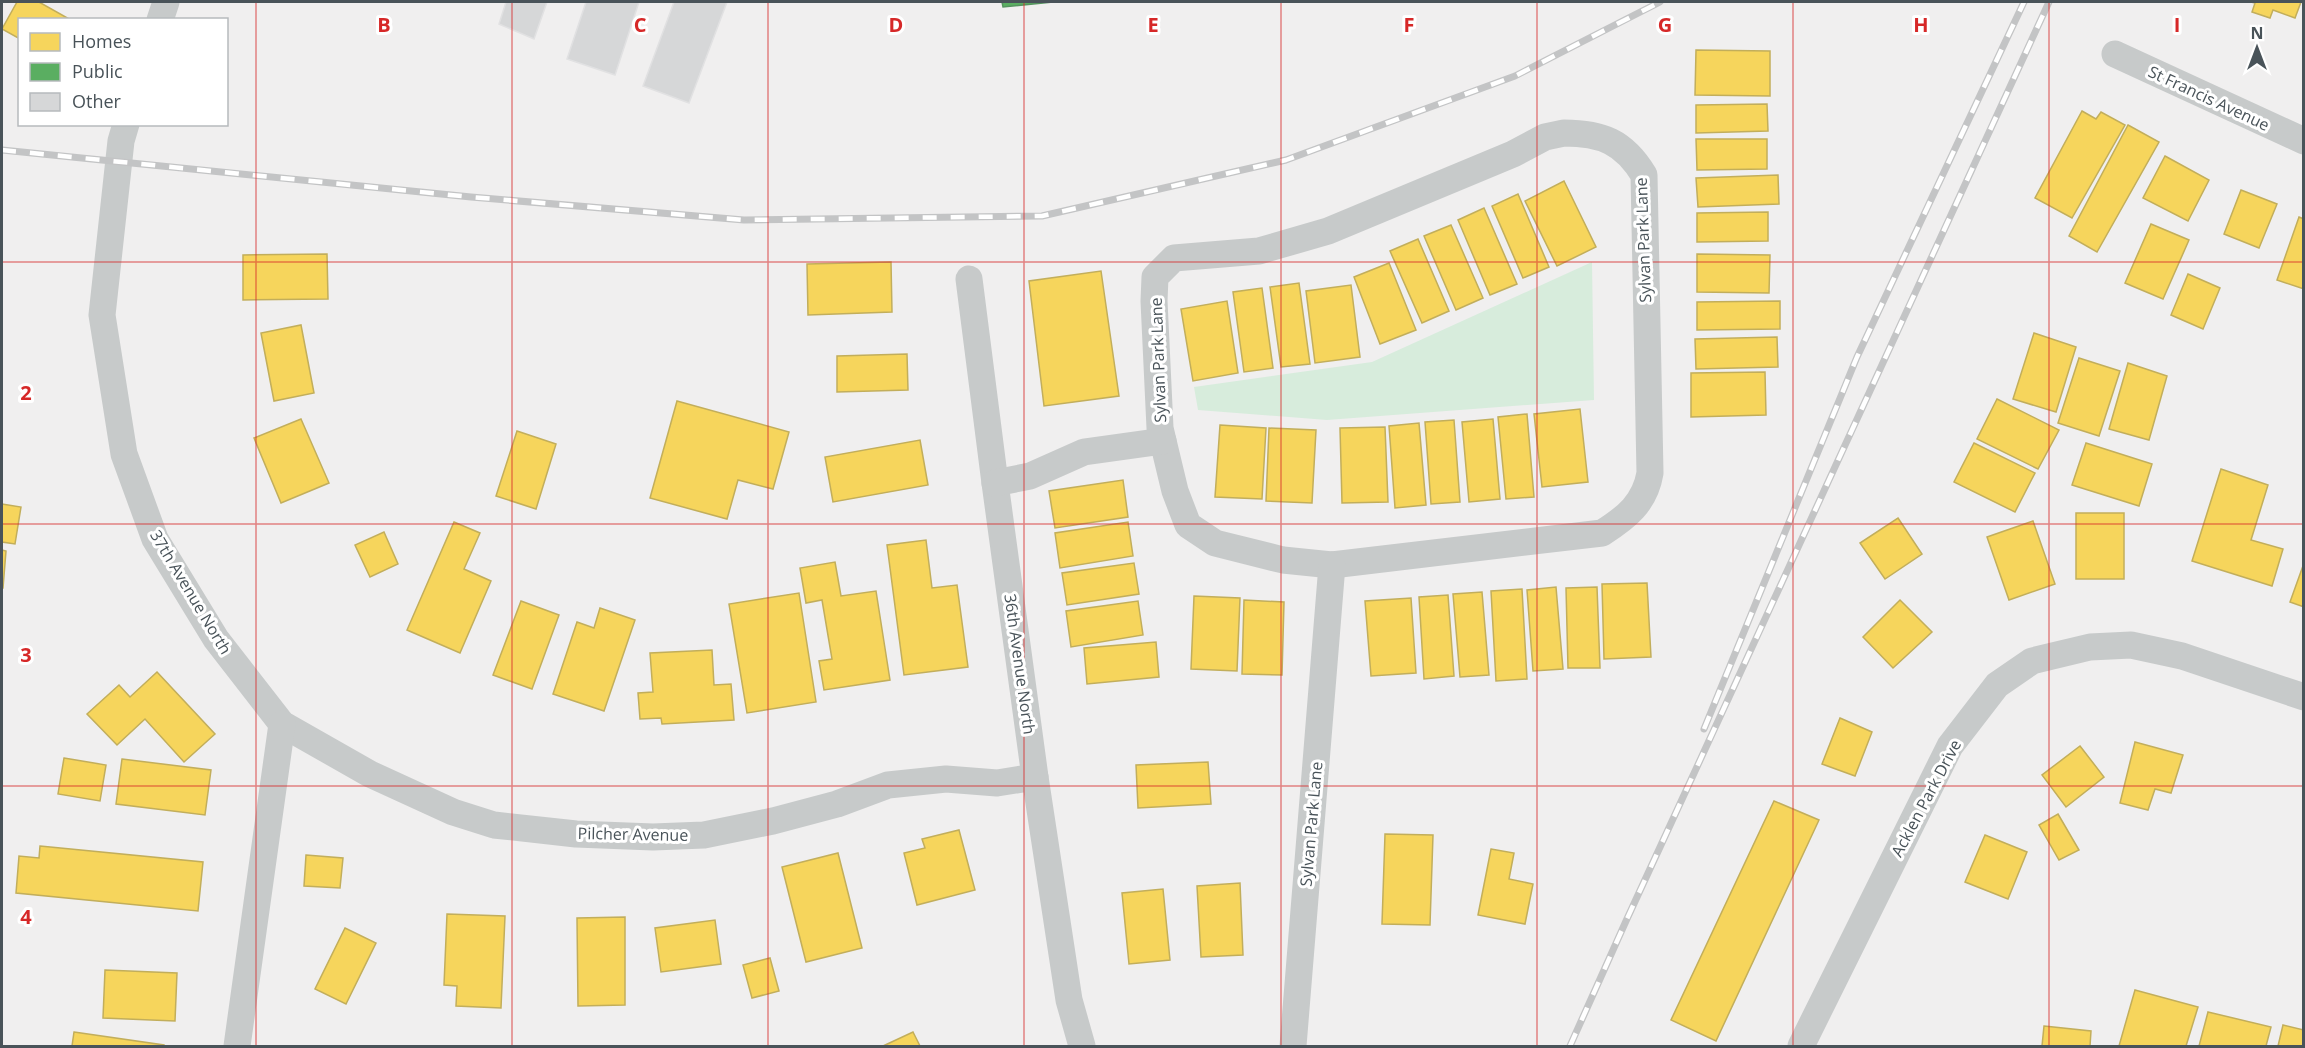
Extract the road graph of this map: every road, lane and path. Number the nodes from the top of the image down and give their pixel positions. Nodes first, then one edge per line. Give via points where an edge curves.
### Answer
1 (166, 2) edge
2 (161, 18) edge
3 (2115, 54) dead end
4 (125, 126) edge
5 (2304, 141) edge
6 (969, 279) dead end
7 (1163, 441) junction
8 (994, 483) junction
9 (1332, 565) junction
10 (2304, 698) edge
11 (282, 724) junction
12 (1035, 777) junction
13 (237, 1047) edge
14 (1082, 1047) edge
15 (1293, 1047) edge
16 (1801, 1047) edge

1 - 2 street
3 - 5 street, St Francis Avenue
4 - 11 street, 37th Avenue North via 102,315 124,454 155,539 216,639
6 - 8 street, 36th Avenue North
7 - 8 street, Sylvan Park Lane via 1084,452 1030,476
7 - 9 street, Sylvan Park Lane via 1188,525 1215,543 1283,560
7 - 9 street, Sylvan Park Lane via 1155,277 1174,258 1259,251 1328,231 1545,137 1583,133 1619,146 1644,175 1650,473 1640,501 1625,518 1602,533
8 - 12 street, 36th Avenue North
9 - 15 street, Sylvan Park Lane
10 - 16 street, Acklen Park Drive via 2182,656 2131,645 2090,647 2032,661 1996,685 1950,746
11 - 12 street, Pilcher Avenue via 370,774 453,812 494,825 576,834 704,835 837,804 888,785 946,779 997,783
11 - 13 street
12 - 14 street, 36th Avenue North via 1069,1000

